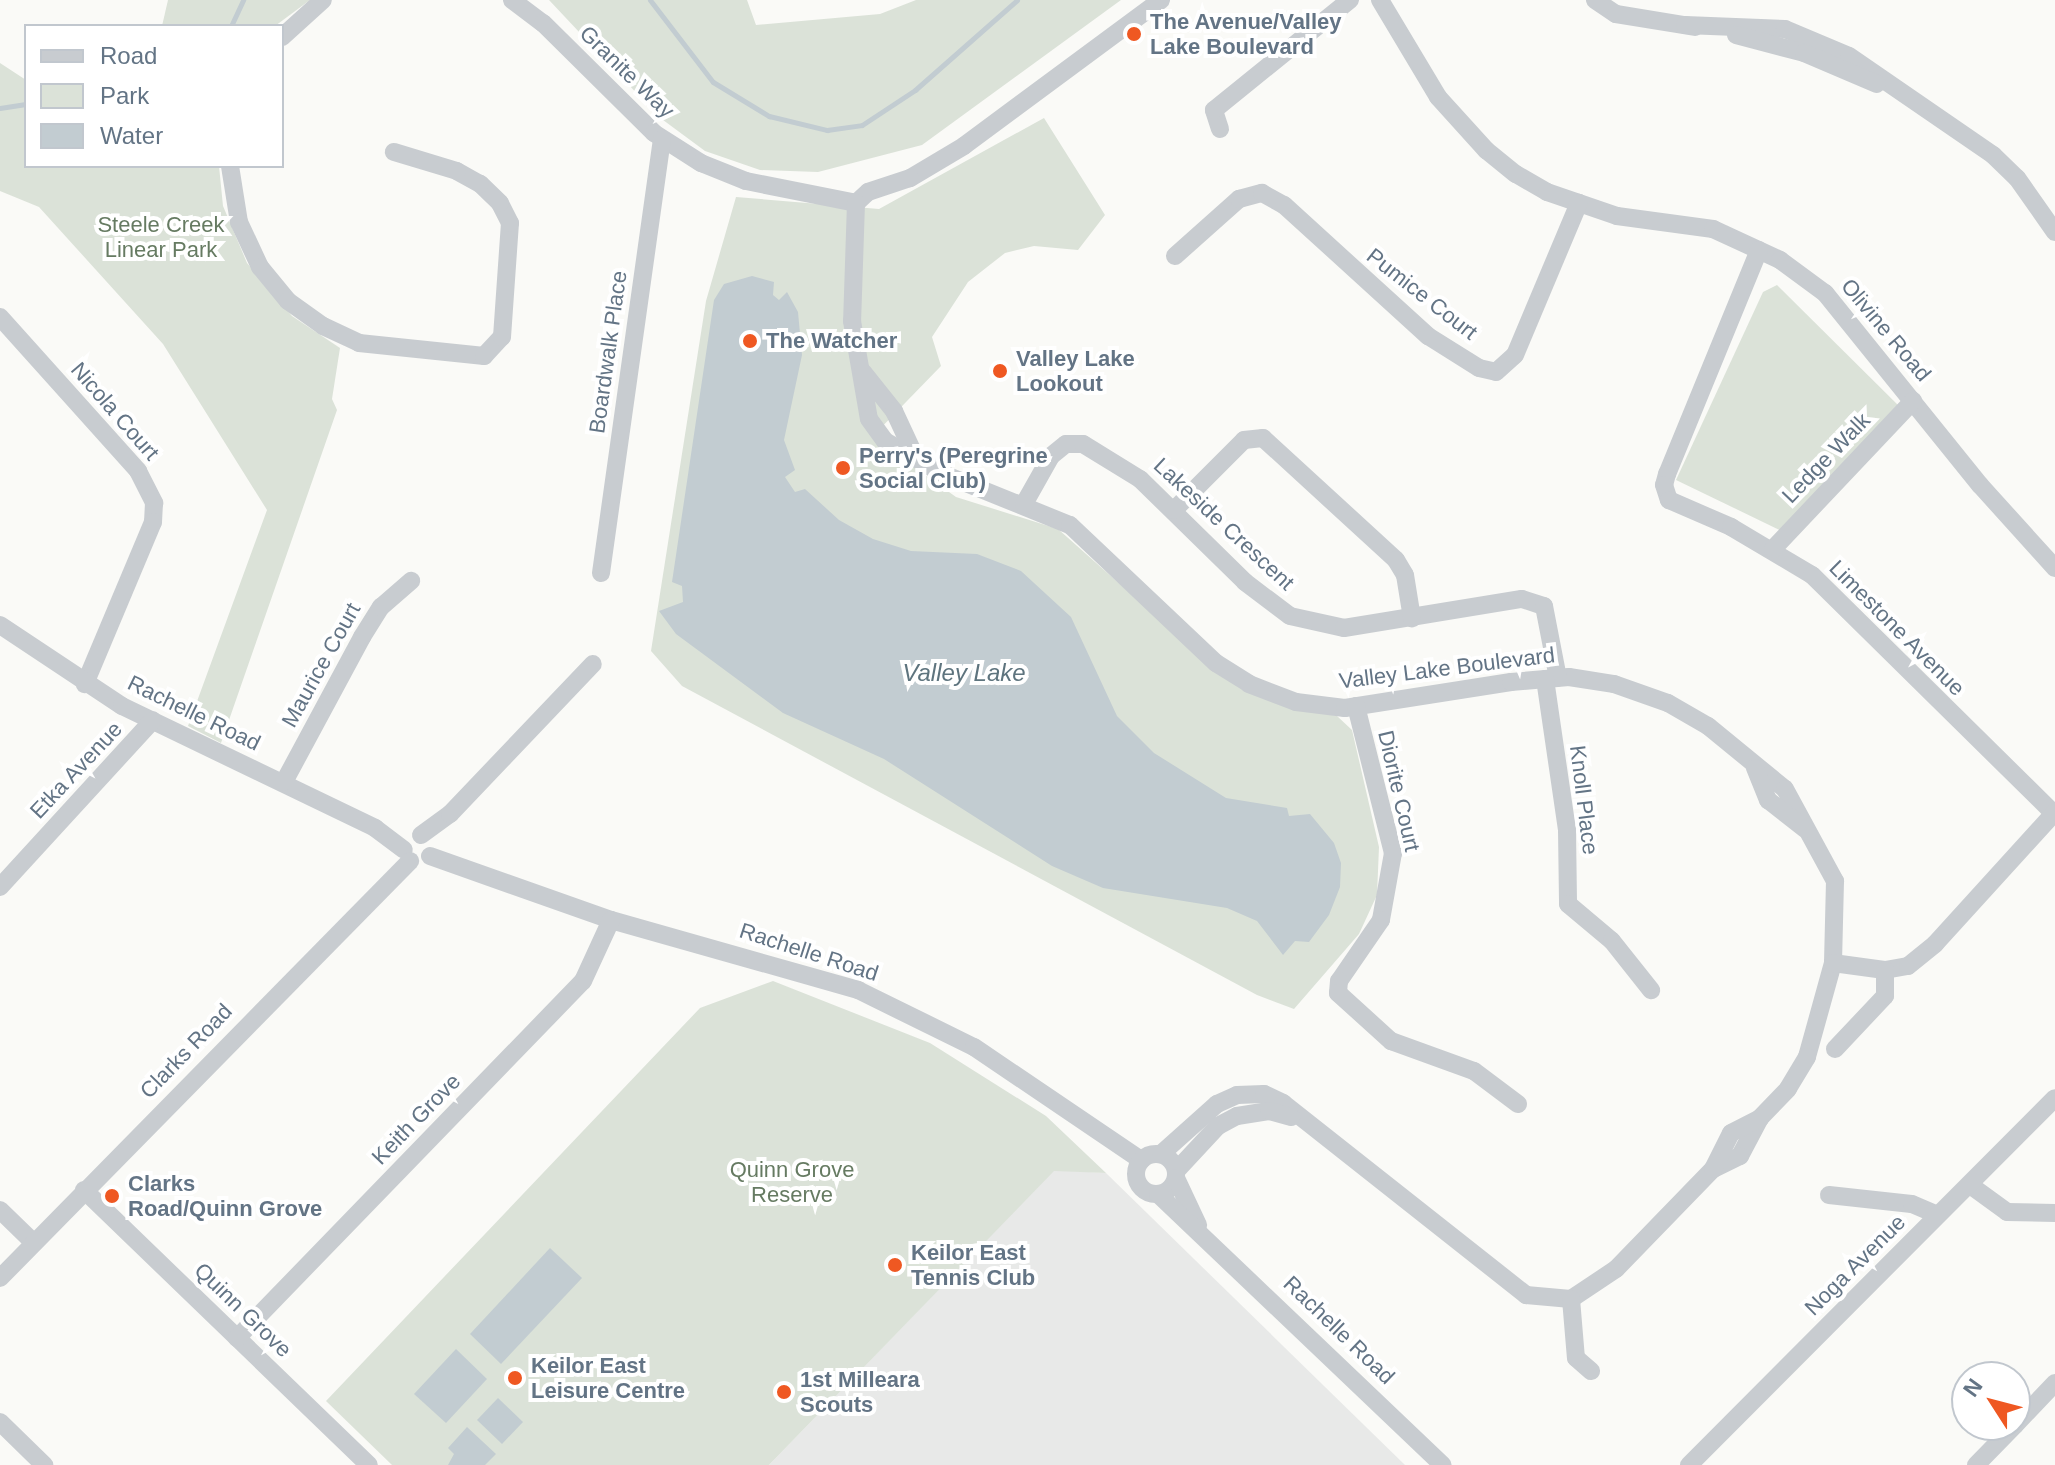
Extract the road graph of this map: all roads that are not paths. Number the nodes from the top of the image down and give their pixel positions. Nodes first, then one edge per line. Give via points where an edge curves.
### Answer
1 (323, 0) edge
2 (512, 0) edge
3 (1161, 0) edge
4 (1350, 0) edge
5 (1380, 0) edge
6 (1595, 0) edge
7 (284, 35) edge
8 (1220, 129) dead end
9 (662, 139) junction
10 (394, 152) dead end
11 (230, 168) edge
12 (856, 203) junction
13 (1579, 203) junction
14 (2055, 232) edge
15 (1759, 250) junction
16 (1175, 256) dead end
17 (0, 317) edge
18 (1913, 401) junction
19 (1024, 504) junction
20 (1174, 510) junction
21 (1773, 549) junction
22 (2055, 568) edge
23 (601, 573) dead end
24 (411, 581) dead end
25 (1412, 618) junction
26 (0, 625) edge
27 (593, 664) dead end
28 (1552, 678) junction
29 (85, 684) junction
30 (1356, 706) junction
31 (153, 720) junction
32 (284, 782) junction
33 (2054, 812) edge
34 (418, 848) junction
35 (0, 887) edge
36 (611, 920) junction
37 (1833, 963) junction
38 (1885, 970) junction
39 (1651, 990) dead end
40 (1835, 1049) dead end
41 (2055, 1098) edge
42 (1224, 1101) junction
43 (1518, 1104) dead end
44 (1230, 1120) junction
45 (1302, 1120) junction
46 (1161, 1154) junction
47 (1141, 1160) junction
48 (1176, 1174) junction
49 (1974, 1181) junction
50 (84, 1190) junction
51 (1158, 1194) junction
52 (1829, 1195) dead end
53 (0, 1210) edge
54 (2055, 1213) edge
55 (1938, 1215) junction
56 (1201, 1231) junction
57 (34, 1243) junction
58 (0, 1278) edge
59 (1571, 1299) junction
60 (237, 1338) junction
61 (1591, 1371) dead end
62 (2055, 1383) edge
63 (2031, 1408) edge
64 (0, 1422) edge
65 (1999, 1441) edge
66 (44, 1465) edge
67 (369, 1465) edge
68 (1443, 1465) edge
69 (1689, 1465) edge
70 (1976, 1465) edge

1 - 7 street
2 - 9 street, Granite Way via 543,23 618,102
3 - 12 street via 964,146 910,178 868,192
4 - 8 street via 1214,110
5 - 13 street, Olivine Road via 1462,126 1516,174
6 - 14 street via 1616,14 1804,53 1918,103 1993,155 2017,178
9 - 12 street, Granite Way via 746,181
9 - 23 street, Boardwalk Place
10 - 11 street via 457,171 480,184 500,203 510,223 502,337 484,356 359,343 288,301 260,267 239,222
12 - 19 street, Valley Lake Boulevard via 851,293 872,424 885,441 977,491
13 - 15 street, Olivine Road via 1617,216 1713,229
13 - 16 street, Pumice Court via 1515,355 1496,372 1479,368 1428,336 1284,205 1262,193 1239,199
15 - 18 street, Olivine Road via 1825,293
15 - 21 street, Limestone Avenue via 1664,485 1677,505
17 - 29 street, Nicola Court via 138,471 154,503 153,522
18 - 21 street, Ledge Walk
18 - 22 street, Olivine Road
19 - 20 street, Lakeside Crescent via 1051,456 1074,442 1119,463
19 - 30 street, Valley Lake Boulevard via 1078,532 1216,663 1249,684 1296,702
20 - 25 street, Lakeside Crescent via 1245,582 1290,616 1344,628
20 - 25 street via 1244,440 1263,438 1396,560 1405,575
21 - 33 street, Limestone Avenue via 1828,590 1941,707
24 - 32 street, Maurice Court via 381,607 362,637
25 - 28 street, Lakeside Crescent via 1522,599 1544,606
26 - 29 street, Rachelle Road
27 - 34 street, Clarks Road
28 - 30 street, Valley Lake Boulevard
28 - 37 street, Valley Lake Boulevard via 1614,684 1668,703 1708,726 1792,795 1835,881
28 - 39 street, Knoll Place via 1567,830 1568,904 1612,941
29 - 31 street, Rachelle Road
30 - 43 street, Diorite Court via 1393,853 1381,920 1339,981 1338,993 1391,1041 1474,1071
31 - 32 street, Rachelle Road
31 - 35 street, Etka Avenue
32 - 34 street, Rachelle Road
33 - 38 street via 1935,944 1908,966
34 - 36 street, Rachelle Road
34 - 50 street, Clarks Road
36 - 47 street, Rachelle Road via 858,990 974,1047
36 - 60 street, Keith Grove via 583,981
37 - 38 street
37 - 59 street, Valley Lake Boulevard via 1807,1057 1788,1089 1760,1118 1740,1156 1713,1169 1616,1269
38 - 40 street via 1885,996
41 - 49 street, Noga Avenue
42 - 44 street
42 - 45 street via 1264,1094
42 - 46 street
44 - 45 street via 1269,1111
44 - 48 street
45 - 59 street via 1526,1295
46 - 47 street
46 - 48 street
47 - 51 street via 1138,1184
48 - 51 street
48 - 56 street, Rachelle Road
49 - 54 street via 1998,1208
49 - 55 street, Noga Avenue
50 - 57 street, Clarks Road
50 - 60 street, Quinn Grove
51 - 56 street, Rachelle Road
52 - 55 street via 1912,1204
53 - 57 street
55 - 69 street, Noga Avenue
56 - 68 street, Rachelle Road
57 - 58 street, Clarks Road
59 - 61 street via 1576,1358
60 - 67 street, Quinn Grove
62 - 63 street
64 - 66 street
65 - 70 street

